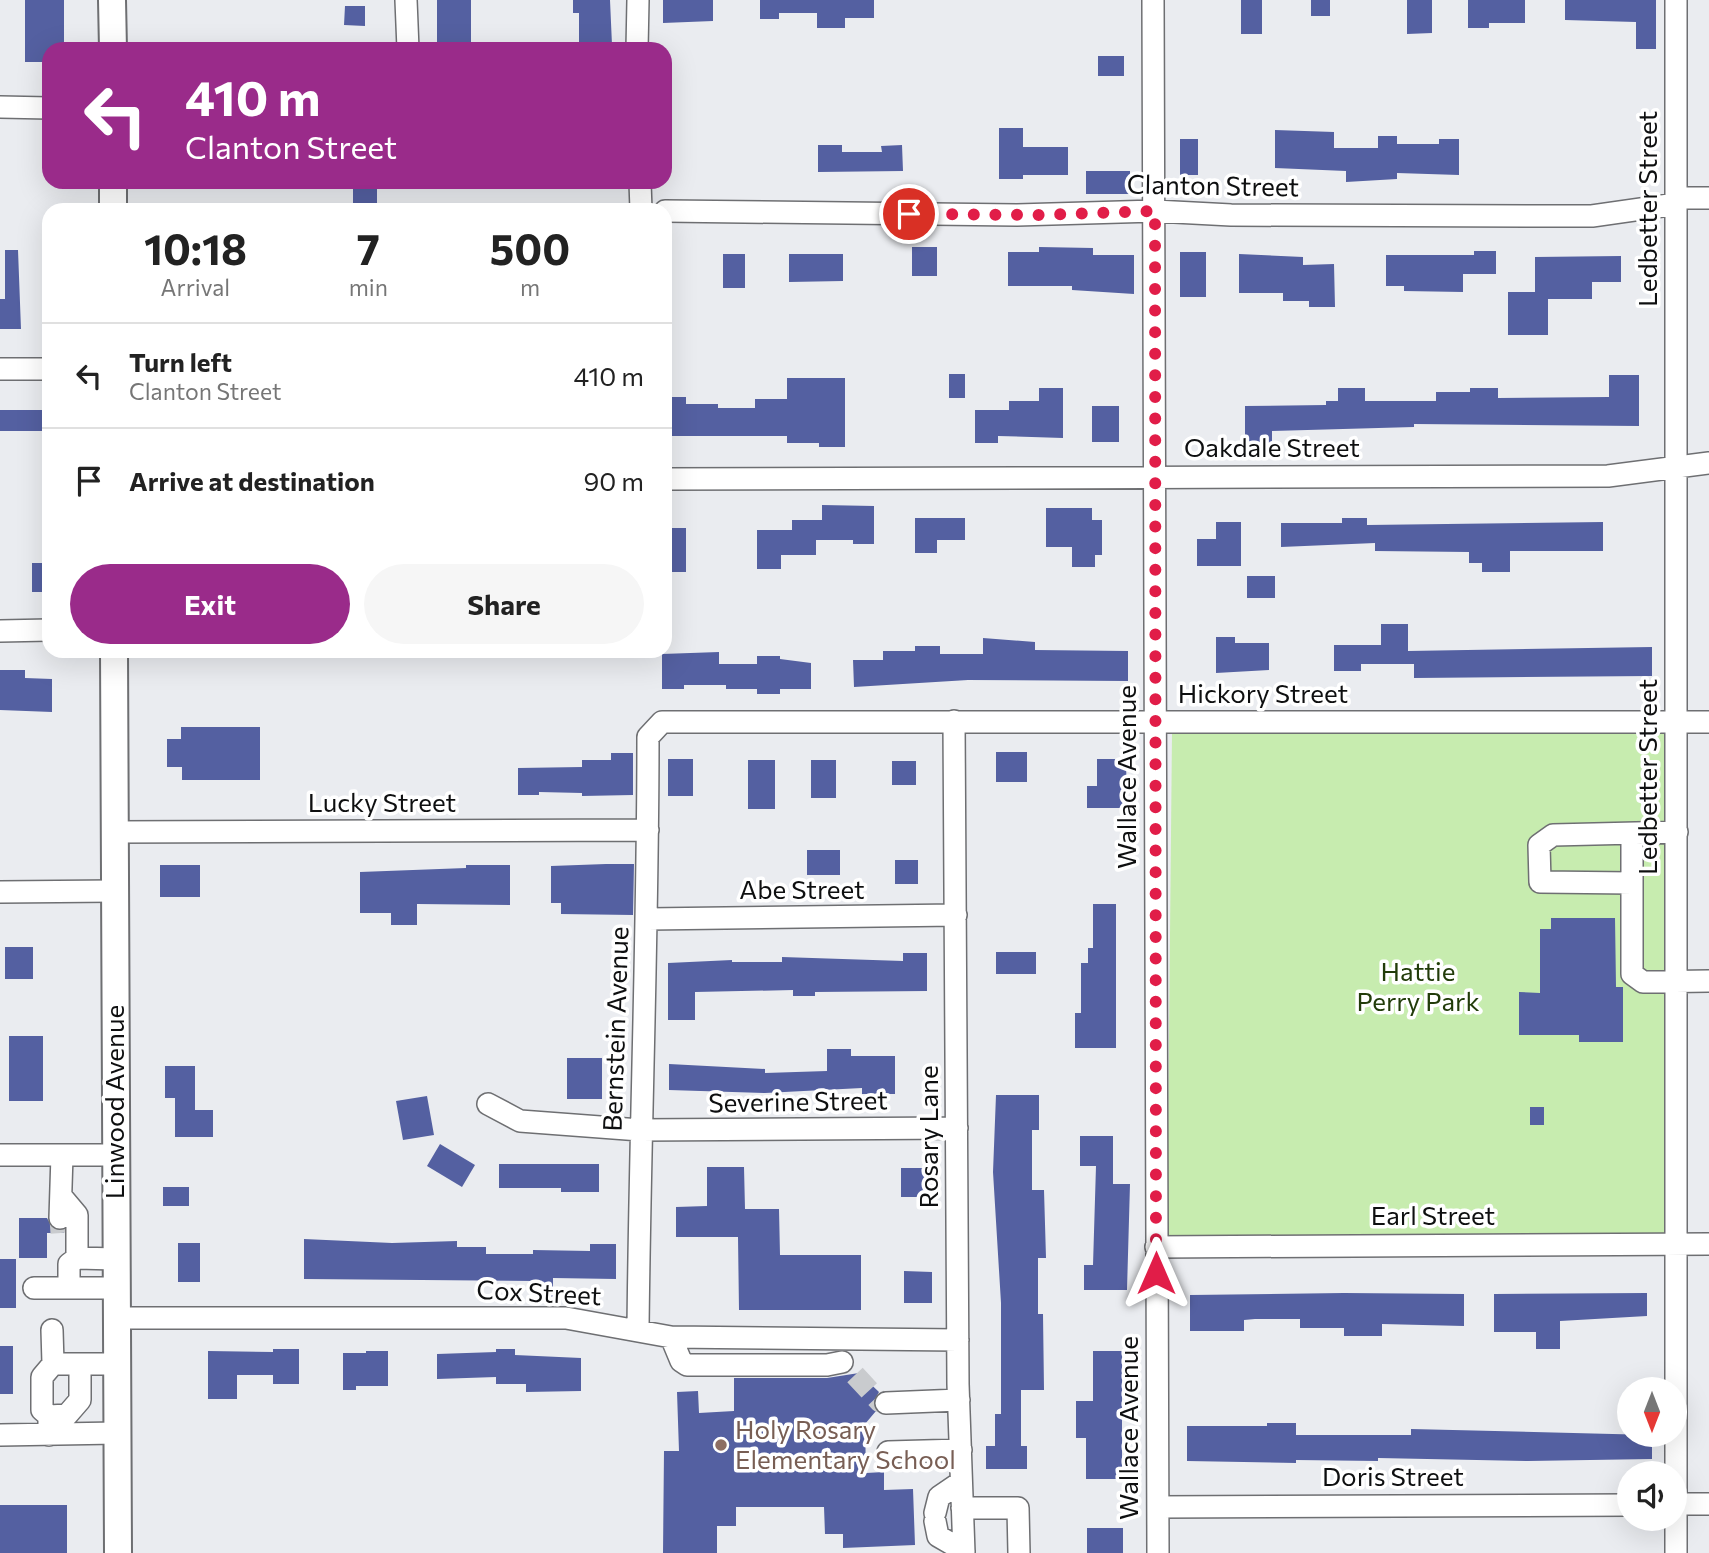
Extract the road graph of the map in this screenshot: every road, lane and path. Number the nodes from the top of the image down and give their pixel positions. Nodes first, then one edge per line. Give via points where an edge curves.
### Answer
1 (112, 0) edge
2 (407, 0) edge
3 (638, 0) edge
4 (1153, 0) edge
5 (1676, 0) edge
6 (113, 42) edge
7 (408, 42) edge
8 (637, 42) edge
9 (0, 107) edge
10 (42, 107) edge
11 (1709, 198) edge
12 (1676, 201) junction
13 (672, 211) edge
14 (1155, 211) junction
15 (0, 369) edge
16 (42, 369) edge
17 (1709, 463) edge
18 (1676, 467) junction
19 (1156, 475) junction
20 (672, 478) edge
21 (0, 631) edge
22 (42, 631) edge
23 (114, 658) edge
24 (954, 721) junction
25 (1155, 722) junction
26 (1676, 722) junction
27 (1709, 722) edge
28 (652, 732) joint
29 (648, 830) junction
30 (115, 832) junction
31 (1676, 832) junction
32 (1633, 834) junction
33 (1633, 883) junction
34 (115, 891) junction
35 (0, 892) edge
36 (956, 915) junction
37 (648, 919) junction
38 (1677, 981) junction
39 (1709, 981) edge
40 (488, 1104) dead end
41 (957, 1128) junction
42 (640, 1130) junction
43 (0, 1155) edge
44 (62, 1155) junction
45 (116, 1155) junction
46 (61, 1196) junction
47 (1676, 1244) junction
48 (1709, 1244) edge
49 (1156, 1247) junction
50 (77, 1252) junction
51 (116, 1258) junction
52 (34, 1288) dead end
53 (69, 1288) junction
54 (116, 1288) junction
55 (117, 1318) junction
56 (52, 1329) dead end
57 (638, 1329) junction
58 (671, 1337) junction
59 (728, 1339) junction
60 (839, 1340) junction
61 (958, 1340) junction
62 (53, 1364) junction
63 (79, 1364) junction
64 (117, 1364) junction
65 (728, 1365) junction
66 (958, 1400) junction
67 (886, 1403) tunnel mouth
68 (49, 1426) junction
69 (117, 1433) junction
70 (0, 1435) edge
71 (961, 1450) junction
72 (888, 1452) dead end
73 (1675, 1461) edge
74 (961, 1482) junction
75 (1687, 1504) edge
76 (1709, 1504) edge
77 (1617, 1505) edge
78 (1157, 1507) junction
79 (962, 1508) junction
80 (1676, 1531) edge
81 (964, 1552) edge
82 (118, 1553) edge
83 (1019, 1553) edge
84 (1158, 1553) edge
85 (1676, 1553) edge

1 - 6 main road
2 - 7 street
3 - 8 street
4 - 14 street, Wallace Avenue
5 - 12 street, Ledbetter Street
9 - 10 street
11 - 12 street, Clanton Street
12 - 14 street, Clanton Street via 1592,216
12 - 18 street, Ledbetter Street
13 - 14 street, Clanton Street via 1017,215
14 - 19 street, Wallace Avenue
15 - 16 street
17 - 18 street, Oakdale Street
18 - 19 street, Oakdale Street via 1608,476
18 - 26 street, Ledbetter Street
19 - 20 street, Oakdale Street
19 - 25 street, Wallace Avenue
21 - 22 street
23 - 30 main road, Linwood Avenue
24 - 25 street, Hickory Street
24 - 28 street, Hickory Street via 673,721
24 - 36 street, Rosary Lane
25 - 26 street, Hickory Street
25 - 49 street, Wallace Avenue
26 - 27 street, Hickory Street
26 - 31 street, Ledbetter Street
28 - 29 street, Bernstein Avenue
29 - 30 street, Lucky Street
29 - 37 street, Bernstein Avenue
30 - 34 main road, Linwood Avenue
31 - 32 street
31 - 38 street, Ledbetter Street
32 - 33 street
32 - 33 street via 1553,835 1539,845 1540,882
33 - 38 street via 1632,974 1643,982
34 - 35 street
34 - 45 main road, Linwood Avenue
36 - 37 street, Abe Street
36 - 41 street, Rosary Lane
37 - 42 street, Bernstein Avenue
38 - 39 street
38 - 47 street, Ledbetter Street
40 - 42 street, Severine Street via 520,1121
41 - 42 street, Severine Street
41 - 61 street, Rosary Lane
42 - 57 street, Bernstein Avenue
43 - 44 street
44 - 45 street
44 - 46 street
45 - 51 main road, Linwood Avenue
46 - 50 street via 60,1226
46 - 50 street via 77,1215
47 - 48 street, Earl Street
47 - 49 street, Earl Street
47 - 73 street, Ledbetter Street
49 - 78 street, Wallace Avenue
50 - 51 street
50 - 53 street via 69,1264
51 - 54 main road, Linwood Avenue
52 - 53 street
53 - 54 street
54 - 55 main road, Linwood Avenue
55 - 57 street, Cox Street via 566,1318
55 - 64 main road, Linwood Avenue
56 - 62 street
57 - 58 street, Cox Street
58 - 59 street, Cox Street
58 - 65 street via 687,1365
59 - 60 street, Cox Street
59 - 65 street
60 - 61 street, Cox Street
60 - 65 street via 848,1369
61 - 66 street, Rosary Lane
62 - 63 street
62 - 68 street via 42,1377 42,1410
63 - 64 street
63 - 68 street via 80,1400
64 - 69 main road, Linwood Avenue
66 - 67 street
66 - 71 street, Rosary Lane
68 - 69 street
68 - 70 street
69 - 82 main road, Linwood Avenue
71 - 72 street
71 - 74 street, Rosary Lane
74 - 79 street, Rosary Lane
74 - 81 street via 939,1497 935,1517 938,1536
75 - 76 street
77 - 78 street, Doris Street
78 - 84 street, Wallace Avenue
79 - 81 street, Rosary Lane
79 - 83 street via 1018,1508
80 - 85 street, Ledbetter Street

